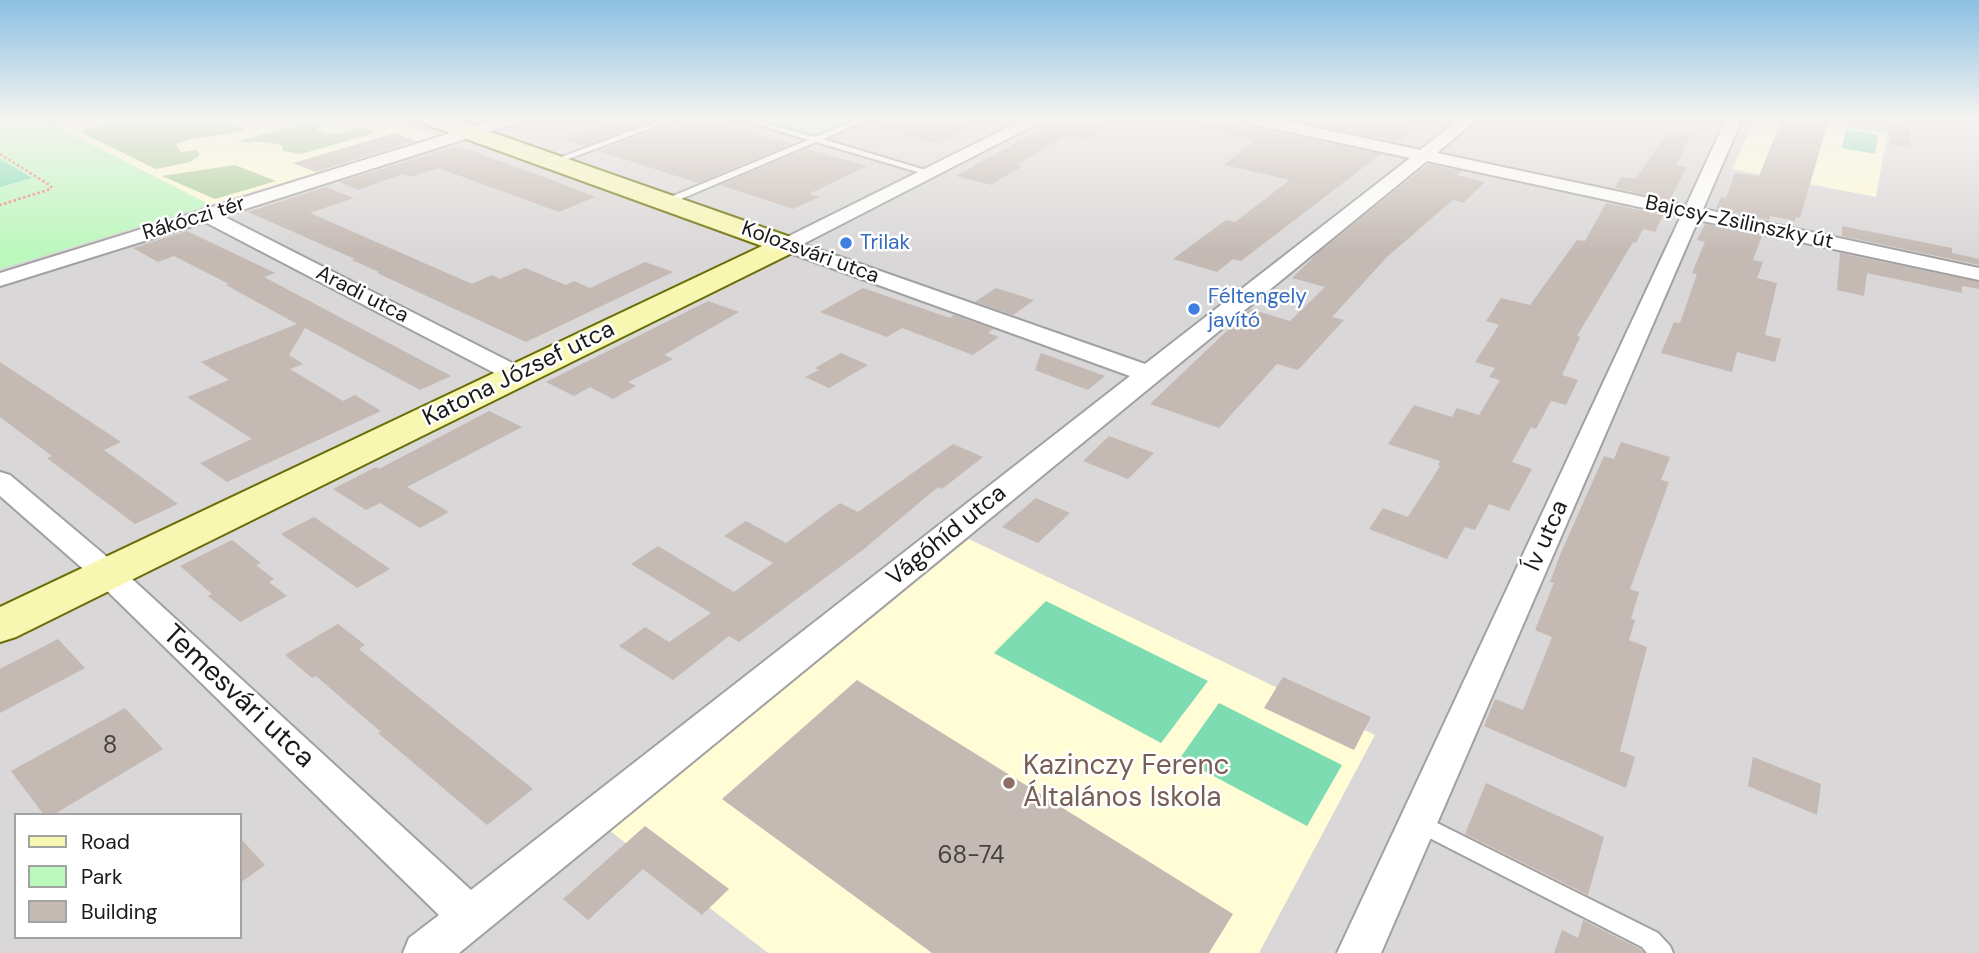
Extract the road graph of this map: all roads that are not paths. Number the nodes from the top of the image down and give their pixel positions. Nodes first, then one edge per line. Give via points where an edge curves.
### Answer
1 (372, 163) edge
2 (556, 163) edge
3 (759, 163) edge
4 (898, 163) edge
5 (948, 163) edge
6 (1415, 163) edge
7 (1465, 163) edge
8 (1714, 163) edge
9 (931, 173) junction
10 (666, 202) junction
11 (1692, 213) junction
12 (206, 215) junction
13 (786, 245) junction
14 (1979, 274) edge
15 (0, 279) edge
16 (1149, 374) junction
17 (517, 375) junction
18 (0, 481) edge
19 (108, 573) junction
20 (0, 626) edge
21 (1418, 822) junction
22 (470, 917) junction
23 (425, 953) edge
24 (1359, 953) edge
25 (1662, 953) edge

1 - 12 street, Rákóczi tér
2 - 10 street, Kolozsvári utca
3 - 10 lane
4 - 9 lane
5 - 9 street, Katona József utca
6 - 16 street, Vágóhíd utca
7 - 11 street, Bajcsy-Zsilinszky út
8 - 11 street, Ív utca
9 - 13 street, Katona József utca
10 - 13 street, Kolozsvári utca
11 - 14 street, Bajcsy-Zsilinszky út
11 - 21 street, Ív utca
12 - 15 street, Rákóczi tér
12 - 17 street, Aradi utca
13 - 16 street, Kolozsvári utca
13 - 17 street, Katona József utca
16 - 22 street, Vágóhíd utca
17 - 19 street, Katona József utca
18 - 19 street, Temesvári utca
19 - 20 street, Katona József utca
19 - 22 street, Temesvári utca
21 - 24 street, Ív utca
21 - 25 lane via 1650,940
22 - 23 street, Vágóhíd utca

